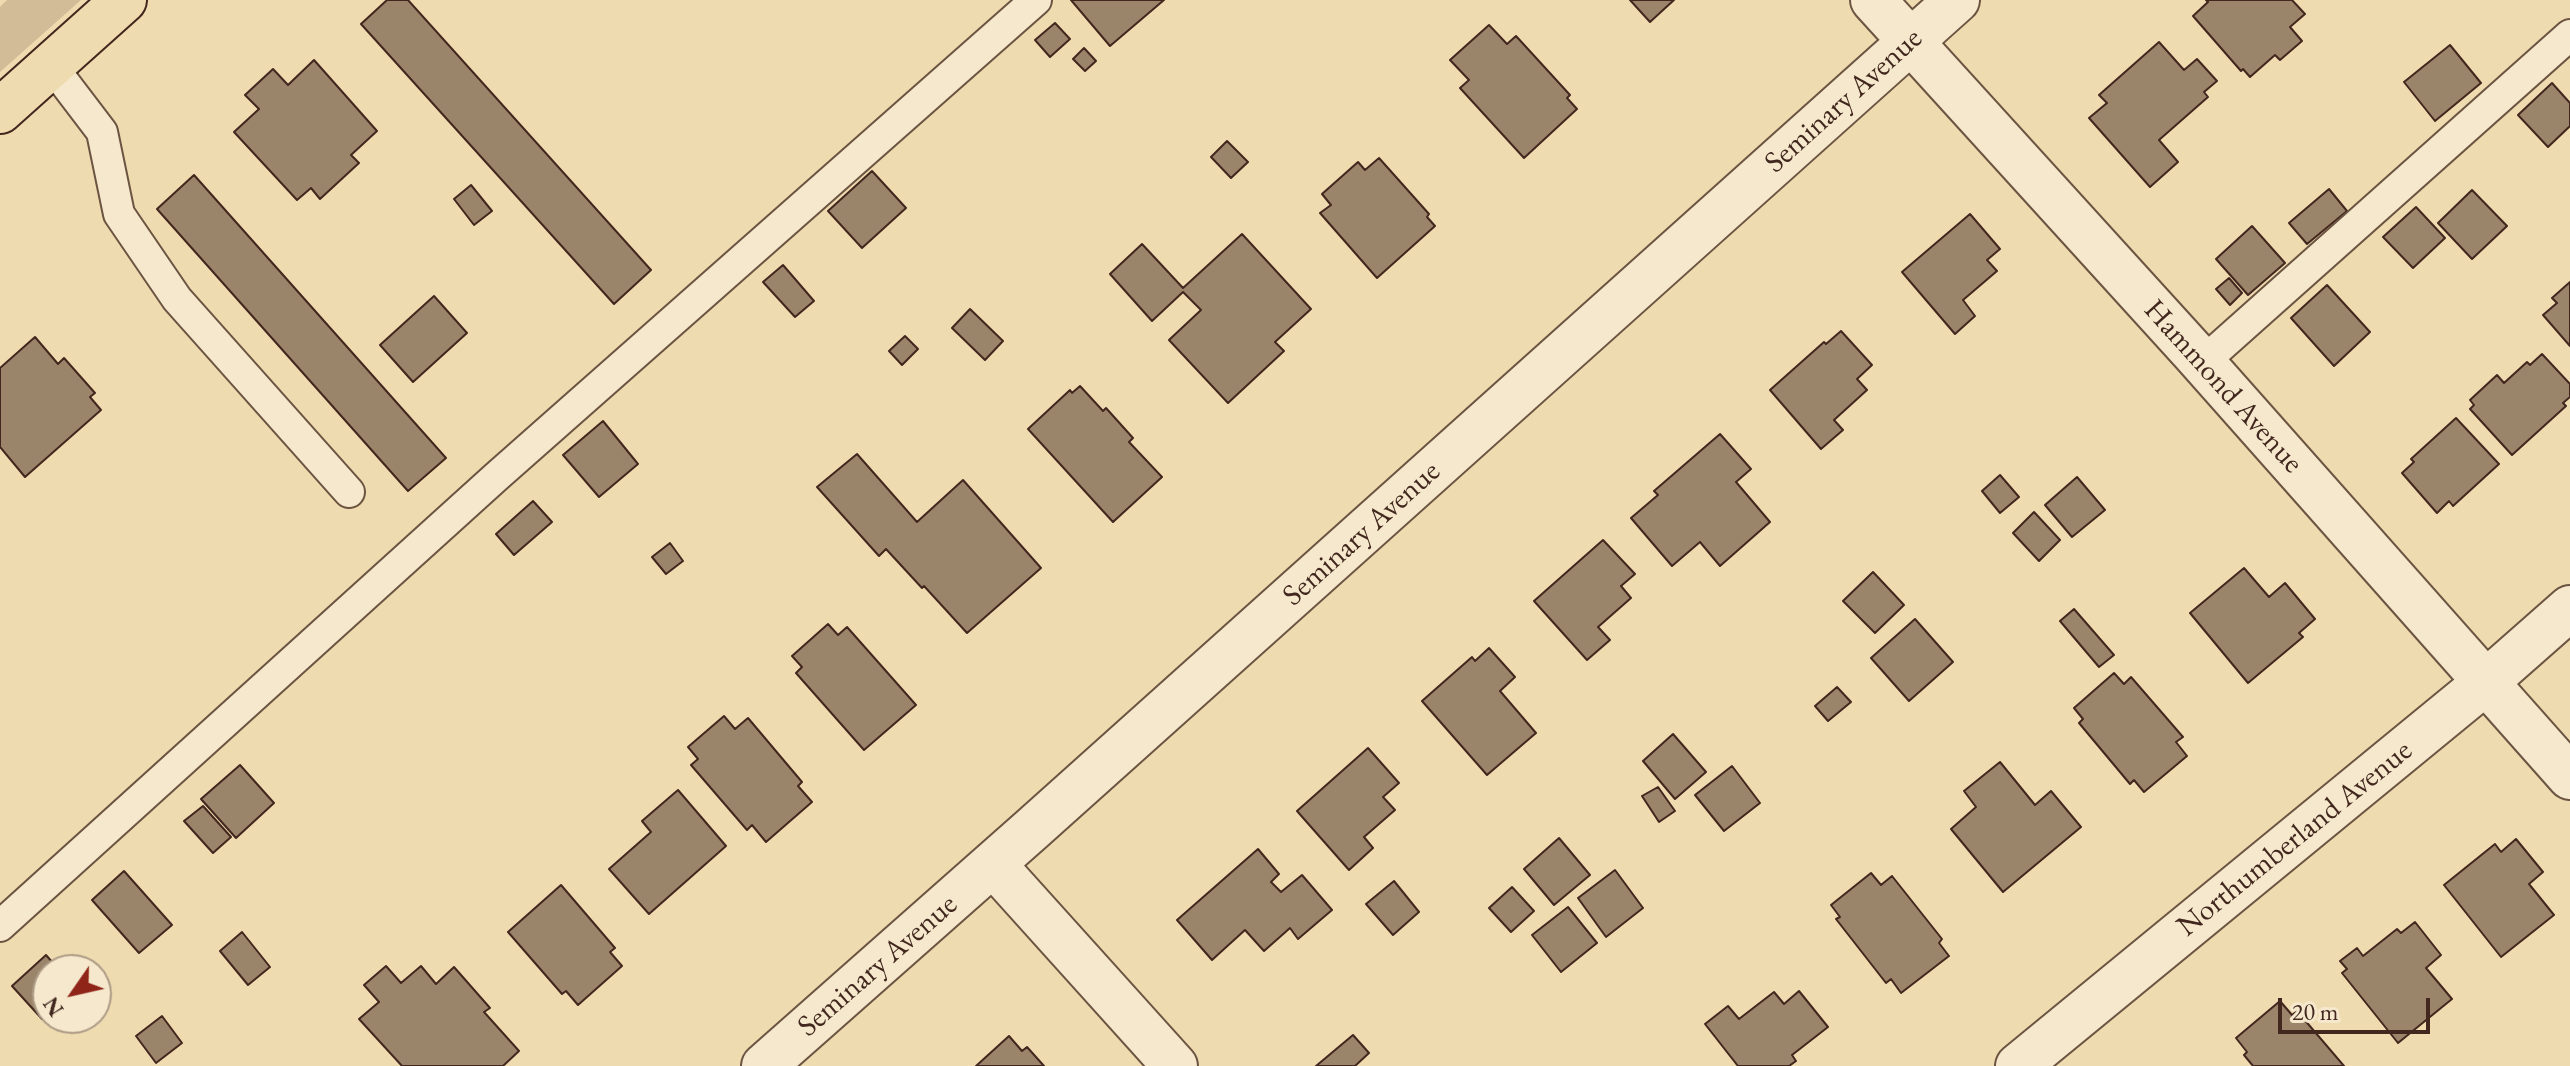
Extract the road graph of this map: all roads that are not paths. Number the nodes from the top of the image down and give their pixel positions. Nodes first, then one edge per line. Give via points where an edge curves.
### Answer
1 (124, 0) edge
2 (1036, 0) edge
3 (1873, 0) edge
4 (1957, 0) edge
5 (2570, 35) edge
6 (1910, 42) junction
7 (51, 65) junction
8 (0, 111) edge
9 (2202, 363) junction
10 (349, 492) dead end
11 (2570, 608) edge
12 (2486, 682) junction
13 (2570, 777) edge
14 (993, 864) junction
15 (0, 926) edge
16 (764, 1066) edge
17 (1175, 1066) edge
18 (2018, 1066) edge

1 - 7 main road
2 - 15 lane via 531,445
3 - 6 street, Hammond Avenue
4 - 6 street, Seminary Avenue
5 - 9 lane
6 - 9 street, Hammond Avenue
6 - 14 street, Seminary Avenue
7 - 8 main road
7 - 10 lane via 102,132 119,214 168,287
9 - 12 street, Hammond Avenue
11 - 12 street, Northumberland Avenue
12 - 13 street, Hammond Avenue
12 - 18 street, Northumberland Avenue
14 - 16 street, Seminary Avenue
14 - 17 street

